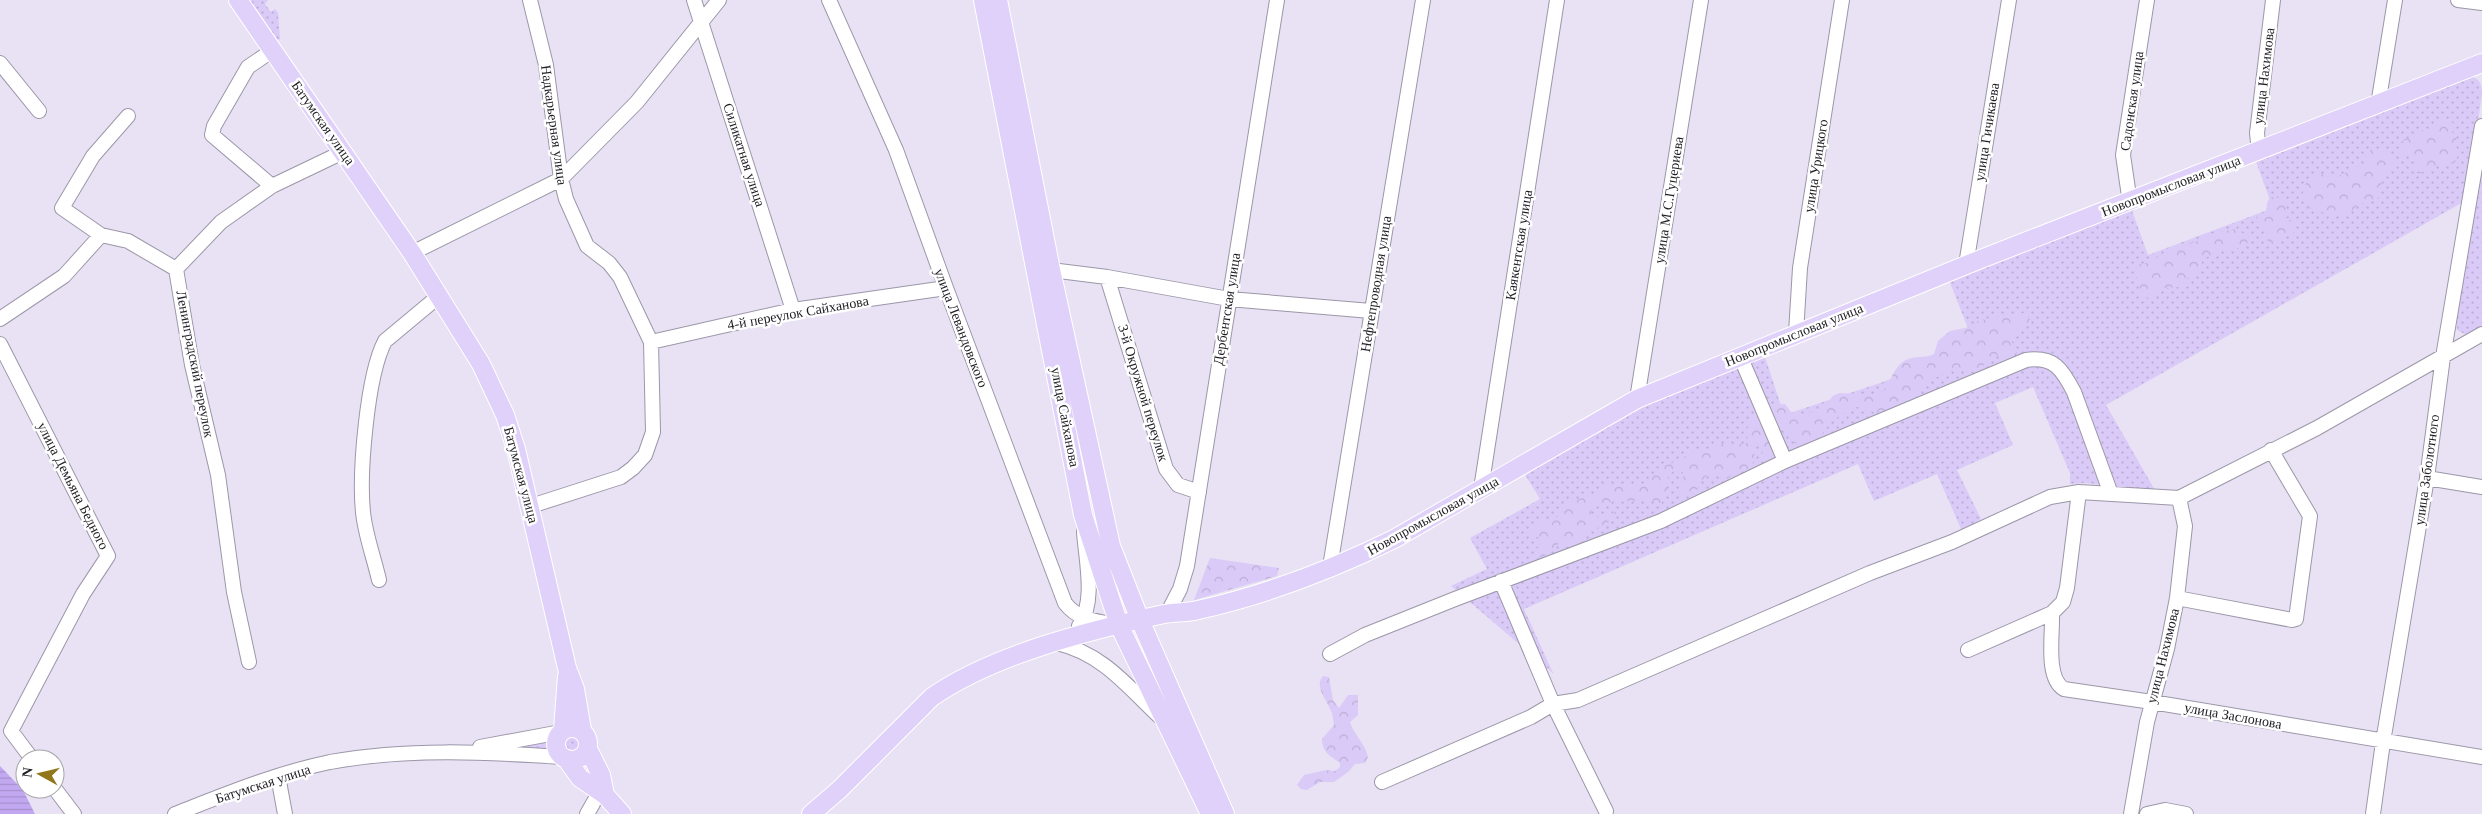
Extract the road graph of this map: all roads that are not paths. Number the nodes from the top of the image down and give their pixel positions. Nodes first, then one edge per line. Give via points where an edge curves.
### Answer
1 (238, 0) edge
2 (530, 0) edge
3 (694, 0) edge
4 (719, 0) edge
5 (829, 0) edge
6 (983, 0) edge
7 (998, 0) edge
8 (1276, 0) edge
9 (1423, 0) edge
10 (1557, 0) edge
11 (1701, 0) edge
12 (1842, 0) edge
13 (2009, 0) edge
14 (2147, 0) edge
15 (2274, 0) edge
16 (2395, 0) edge
17 (2458, 0) edge
18 (2482, 3) edge
19 (701, 20) junction
20 (273, 50) junction
21 (0, 62) edge
22 (2482, 63) edge
23 (2378, 105) junction
24 (39, 112) dead end
25 (128, 116) dead end
26 (2482, 126) edge
27 (343, 152) junction
28 (2259, 152) junction
29 (561, 179) junction
30 (272, 186) junction
31 (2130, 202) junction
32 (101, 236) junction
33 (412, 253) junction
34 (1966, 265) junction
35 (176, 269) junction
36 (1044, 271) junction
37 (1107, 277) junction
38 (946, 288) junction
39 (440, 296) junction
40 (1229, 298) junction
41 (793, 310) junction
42 (1371, 311) junction
43 (0, 319) edge
44 (1796, 333) junction
45 (2482, 334) edge
46 (651, 342) junction
47 (0, 344) edge
48 (1740, 356) junction
49 (2443, 357) junction
50 (1637, 399) junction
51 (2271, 450) junction
52 (1785, 461) junction
53 (2427, 478) junction
54 (2482, 487) edge
55 (1482, 489) junction
56 (1199, 492) junction
57 (2079, 492) junction
58 (2111, 494) junction
59 (2179, 498) junction
60 (531, 506) junction
61 (1083, 515) junction
62 (1330, 567) junction
63 (379, 580) dead end
64 (1501, 581) junction
65 (2177, 598) junction
66 (2052, 613) junction
67 (1167, 614) junction
68 (1084, 619) junction
69 (1140, 620) junction
70 (1119, 625) junction
71 (1057, 643) junction
72 (1968, 650) dead end
73 (1330, 654) dead end
74 (249, 662) dead end
75 (567, 668) junction
76 (2152, 702) junction
77 (1553, 704) junction
78 (1164, 720) junction
79 (582, 730) junction
80 (562, 731) junction
81 (2383, 742) junction
82 (24, 749) edge
83 (588, 749) junction
84 (458, 751) junction
85 (2482, 757) edge
86 (564, 758) junction
87 (278, 776) junction
88 (1382, 782) dead end
89 (605, 795) junction
90 (63, 799) edge
91 (1606, 811) dead end
92 (74, 814) edge
93 (176, 814) edge
94 (286, 814) edge
95 (586, 814) edge
96 (622, 814) edge
97 (811, 814) edge
98 (1210, 814) edge
99 (1225, 814) edge
100 (2132, 814) edge
101 (2147, 814) edge
102 (2186, 814) edge
103 (2374, 814) edge

1 - 20 main road, Батумская улица
2 - 29 street, Надкарьерная улица via 546,64
3 - 19 street, Силикатная улица
4 - 19 street
5 - 38 street, улица Левандовского via 881,112
6 - 36 main road, улица Сайханова
7 - 36 main road, улица Сайханова
8 - 40 street, Дербентская улица
9 - 42 street, Нефтепроводная улица
10 - 55 street, Каякентская улица
11 - 50 street, улица М.С.Гуцериева
12 - 44 street, улица Урицкого via 1800,268
13 - 34 street, улица Гичикаева
14 - 31 street, Садонская улица via 2123,155
15 - 28 street, улица Нахимова via 2257,133
16 - 23 street
17 - 18 street
19 - 29 street via 636,102
19 - 41 street, Силикатная улица
20 - 27 main road, Батумская улица
20 - 30 street via 248,67 212,135
21 - 24 street
22 - 23 main road, Новопромысловая улица
23 - 28 main road, Новопромысловая улица
25 - 32 street via 92,156 62,208
26 - 49 street, улица Заболотного
27 - 30 street
27 - 33 main road, Батумская улица
28 - 31 main road, Новопромысловая улица
29 - 33 street
29 - 46 street, Надкарьерная улица via 566,199 587,246 609,263 620,277
30 - 35 street via 221,222
31 - 34 main road, Новопромысловая улица
32 - 35 street via 128,241
32 - 43 street via 64,276
33 - 39 main road, Батумская улица
34 - 44 main road, Новопромысловая улица
35 - 74 street, Ленинградский переулок via 192,365 218,475 234,592
36 - 37 street
36 - 61 main road, улица Сайханова
36 - 69 main road, улица Сайханова via 1110,546
37 - 40 street
37 - 56 street, 3-й Окружной переулок via 1166,469 1178,486
38 - 41 street, 4-й переулок Сайханова
38 - 68 street, улица Левандовского via 1065,603
39 - 60 main road, Батумская улица via 495,392 516,449
39 - 63 street via 385,341 374,380 367,422 362,497
40 - 42 street
40 - 56 street, Дербентская улица
41 - 46 street, 4-й переулок Сайханова
42 - 62 street, Нефтепроводная улица
44 - 48 main road, Новопромысловая улица
45 - 49 street
46 - 60 street, Надкарьерная улица via 653,432 645,455 621,477
47 - 82 street, улица Демьяна Бедного via 108,556 83,594 11,731
48 - 50 main road, Новопромысловая улица
48 - 52 street
49 - 51 street via 2317,428
49 - 53 street, улица Заболотного
50 - 55 main road, Новопромысловая улица
51 - 59 street
51 - 65 street via 2310,516 2296,619
52 - 58 street via 2019,362 2046,360 2055,364 2074,392
52 - 64 street via 1661,521
53 - 54 street
53 - 81 street, улица Заболотного
55 - 62 main road, Новопромысловая улица via 1394,539
56 - 67 street, Дербентская улица via 1188,566
57 - 58 street
57 - 66 street via 2067,588 2063,602
57 - 77 street via 2050,497 2020,509 1952,542 1870,572 1781,613 1702,644 1609,688 1578,700
58 - 59 street
59 - 65 street, улица Нахимова via 2185,526
60 - 75 main road, Батумская улица
61 - 68 street via 1088,601
61 - 70 main road, улица Сайханова
62 - 67 main road, Новопромысловая улица via 1234,601 1196,611
64 - 73 street via 1365,635
64 - 77 street
65 - 76 street, улица Нахимова
66 - 72 street
66 - 76 street, улица Заслонова via 2052,674 2058,686 2074,692
67 - 69 main road, Новопромысловая улица
68 - 70 street
68 - 71 street via 1077,629
69 - 70 main road, Новопромысловая улица
69 - 99 main road, улица Сайханова
70 - 71 main road, Новопромысловая улица
70 - 78 main road, улица Сайханова
71 - 78 street via 1094,656
71 - 97 main road, Новопромысловая улица via 981,670 932,697
75 - 79 main road via 575,689
75 - 80 main road
76 - 81 street, улица Заслонова
76 - 100 street, улица Нахимова
77 - 88 street via 1531,717
77 - 91 street
78 - 98 main road, улица Сайханова
79 - 80 main road via 573,727
79 - 83 main road via 588,739
80 - 84 street
80 - 86 main road via 556,744
81 - 85 street, улица Заслонова
81 - 103 street, улица Заболотного
83 - 86 main road via 582,758
83 - 89 main road
84 - 86 street, Батумская улица
84 - 87 street, Батумская улица via 358,758
86 - 89 main road via 580,778
87 - 93 street, Батумская улица
87 - 94 street
89 - 95 street via 595,800
89 - 96 main road
90 - 92 street
101 - 102 street via 2165,810

